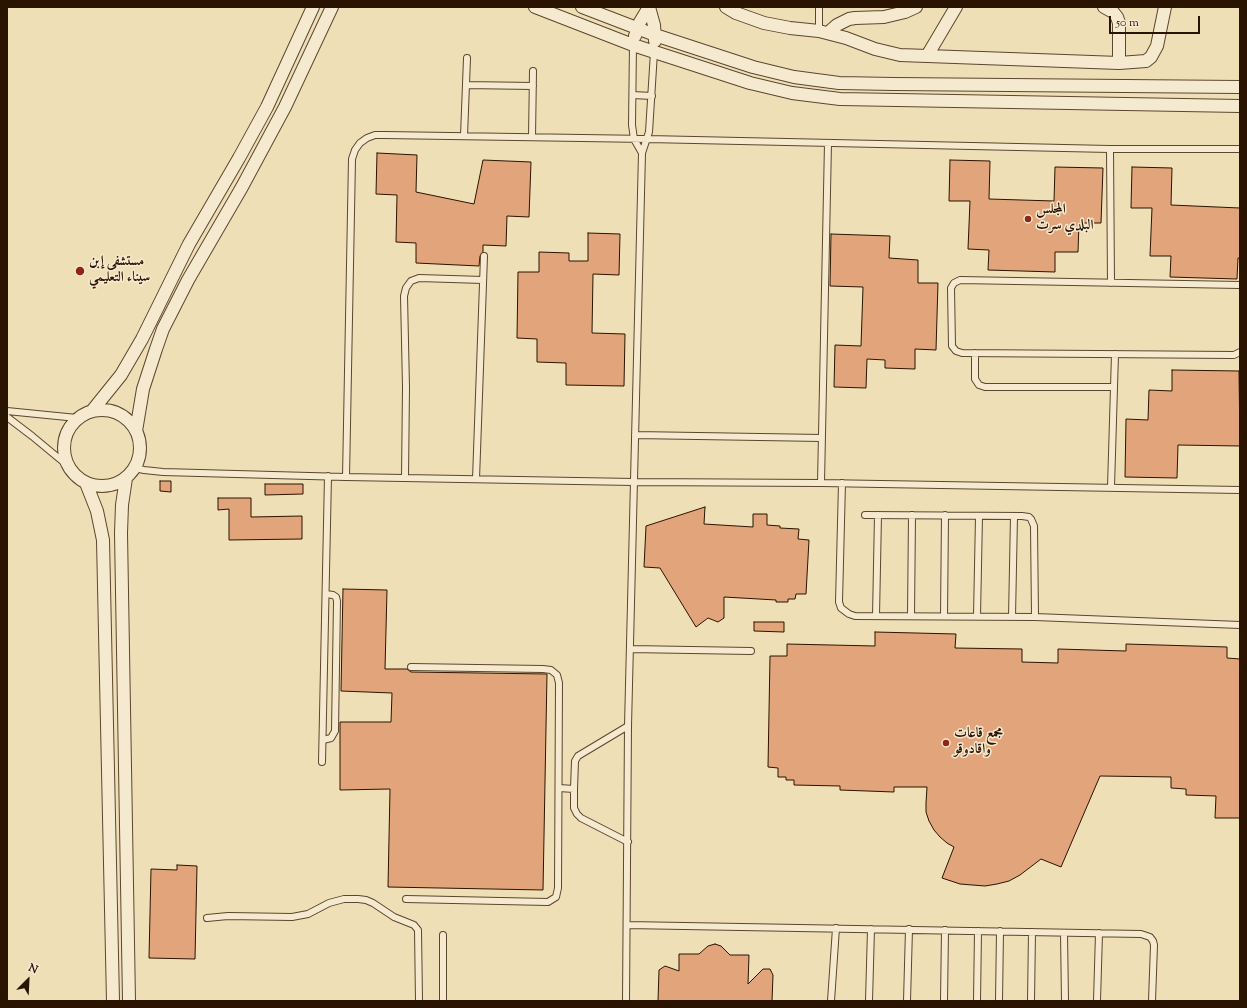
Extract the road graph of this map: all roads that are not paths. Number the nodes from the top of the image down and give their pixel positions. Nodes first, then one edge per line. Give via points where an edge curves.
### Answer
1 (313, 7) edge
2 (332, 7) edge
3 (535, 7) edge
4 (582, 7) edge
5 (649, 7) edge
6 (726, 7) edge
7 (819, 7) edge
8 (916, 7) edge
9 (956, 7) edge
10 (1104, 7) edge
11 (1165, 7) edge
12 (637, 29) junction
13 (823, 32) junction
14 (655, 35) junction
15 (633, 46) junction
16 (654, 52) junction
17 (927, 56) junction
18 (467, 58) dead end
19 (1119, 63) junction
20 (533, 71) dead end
21 (466, 85) junction
22 (533, 86) junction
23 (1240, 87) edge
24 (632, 95) junction
25 (652, 96) junction
26 (1240, 106) edge
27 (464, 136) junction
28 (532, 137) junction
29 (634, 139) junction
30 (648, 139) junction
31 (828, 143) junction
32 (1110, 149) junction
33 (1240, 149) edge
34 (642, 153) junction
35 (484, 256) dead end
36 (483, 280) junction
37 (1111, 283) junction
38 (1240, 285) edge
39 (1240, 352) edge
40 (975, 353) junction
41 (1115, 354) junction
42 (1114, 387) junction
43 (92, 410) junction
44 (7, 411) edge
45 (7, 417) edge
46 (77, 418) junction
47 (136, 431) junction
48 (635, 435) junction
49 (822, 438) junction
50 (67, 465) junction
51 (135, 468) junction
52 (328, 476) junction
53 (346, 477) junction
54 (126, 478) junction
55 (405, 478) junction
56 (476, 479) junction
57 (634, 482) junction
58 (86, 483) junction
59 (821, 483) junction
60 (842, 484) junction
61 (1111, 487) junction
62 (1240, 490) edge
63 (865, 515) dead end
64 (878, 515) junction
65 (912, 515) junction
66 (945, 516) junction
67 (979, 516) junction
68 (1014, 516) junction
69 (326, 594) junction
70 (876, 616) junction
71 (910, 616) junction
72 (944, 616) junction
73 (977, 616) junction
74 (1012, 617) junction
75 (1035, 617) junction
76 (1240, 625) edge
77 (630, 649) junction
78 (751, 651) dead end
79 (411, 667) dead end
80 (628, 726) junction
81 (323, 740) junction
82 (322, 762) dead end
83 (559, 788) junction
84 (574, 789) junction
85 (628, 842) junction
86 (406, 899) dead end
87 (207, 918) dead end
88 (627, 925) junction
89 (836, 928) junction
90 (871, 929) junction
91 (909, 929) junction
92 (945, 930) junction
93 (978, 931) junction
94 (1000, 931) junction
95 (1032, 932) junction
96 (1064, 933) junction
97 (1099, 933) junction
98 (443, 935) dead end
99 (113, 1001) edge
100 (129, 1001) edge
101 (419, 1001) edge
102 (442, 1001) edge
103 (626, 1001) edge
104 (831, 1001) edge
105 (869, 1001) edge
106 (907, 1001) edge
107 (944, 1001) edge
108 (977, 1001) edge
109 (998, 1001) edge
110 (1031, 1001) edge
111 (1065, 1001) edge
112 (1097, 1001) edge
113 (1152, 1001) edge

1 - 43 street via 266,107 189,244 133,356
2 - 47 street via 282,113 163,329 143,389
3 - 15 street
4 - 12 street
5 - 12 street
5 - 14 street
6 - 13 street via 764,23
7 - 13 lane
8 - 13 street via 884,17 849,19
9 - 17 street
10 - 19 street via 1117,16 1119,23
11 - 19 street via 1157,46 1151,58 1146,61
12 - 14 street
12 - 15 street
13 - 17 street via 900,55
14 - 16 street
14 - 23 street via 753,67 794,77 839,83
15 - 16 street
15 - 24 lane
16 - 25 lane
16 - 26 street via 750,83 792,93 840,99
17 - 19 street
18 - 21 lane
20 - 22 lane
21 - 22 lane
21 - 27 lane
22 - 28 lane
24 - 25 lane
24 - 29 lane
25 - 30 lane
27 - 28 lane
27 - 53 lane via 376,136 367,138 355,150 352,159
28 - 29 lane
29 - 30 lane
29 - 34 lane
30 - 31 lane
30 - 34 lane
31 - 32 lane
31 - 49 lane
32 - 33 lane
32 - 37 lane
34 - 48 lane
35 - 36 lane
36 - 55 lane via 419,278 411,281 406,288
36 - 56 lane
37 - 38 lane
37 - 40 lane via 960,280 954,282 951,288 952,346 962,353
39 - 41 lane via 1234,355
40 - 41 lane
40 - 42 lane via 975,379 985,388
41 - 42 lane
42 - 61 lane
43 - 46 street
43 - 47 street via 110,410 118,413 132,424
44 - 46 lane
45 - 50 lane
46 - 50 street via 71,424 64,440 64,457
47 - 51 street via 140,446
48 - 49 lane
48 - 57 lane
49 - 59 lane
50 - 58 street
51 - 52 lane via 163,472
51 - 54 street
52 - 53 lane
52 - 69 lane
53 - 55 lane
54 - 58 street via 107,486
54 - 100 street via 121,533
55 - 56 lane
56 - 57 lane
57 - 59 lane
57 - 77 lane
58 - 99 street via 101,525 103,548
59 - 60 lane
60 - 61 lane
60 - 70 lane via 840,605 843,611 852,615
61 - 62 lane
63 - 64 lane
64 - 65 lane
64 - 70 lane
65 - 66 lane
65 - 71 lane
66 - 67 lane
66 - 72 lane
67 - 68 lane
67 - 73 lane
68 - 74 lane
68 - 75 lane via 1029,517 1034,526
69 - 81 lane
69 - 81 lane via 333,595 337,601 335,729 333,736
70 - 71 lane
71 - 72 lane
72 - 73 lane
73 - 74 lane
74 - 75 lane
75 - 76 lane
77 - 78 lane
77 - 80 lane
79 - 83 lane via 543,669 554,672 559,683
80 - 84 lane via 578,756 575,761
80 - 85 lane
81 - 82 lane
83 - 84 lane
83 - 86 lane via 558,894 554,900 544,902
84 - 85 lane via 574,808 581,818
85 - 88 lane
87 - 101 lane via 292,917 308,914 329,903 344,899 366,900 418,930
88 - 89 lane
88 - 103 lane
89 - 90 lane
89 - 104 lane
90 - 91 lane
90 - 105 lane
91 - 92 lane
91 - 106 lane
92 - 93 lane
92 - 107 lane
93 - 94 lane
93 - 108 lane
94 - 95 lane
94 - 109 lane
95 - 96 lane
95 - 110 lane
96 - 97 lane
96 - 111 lane
97 - 112 lane
97 - 113 lane via 1141,934 1153,940
98 - 102 lane

